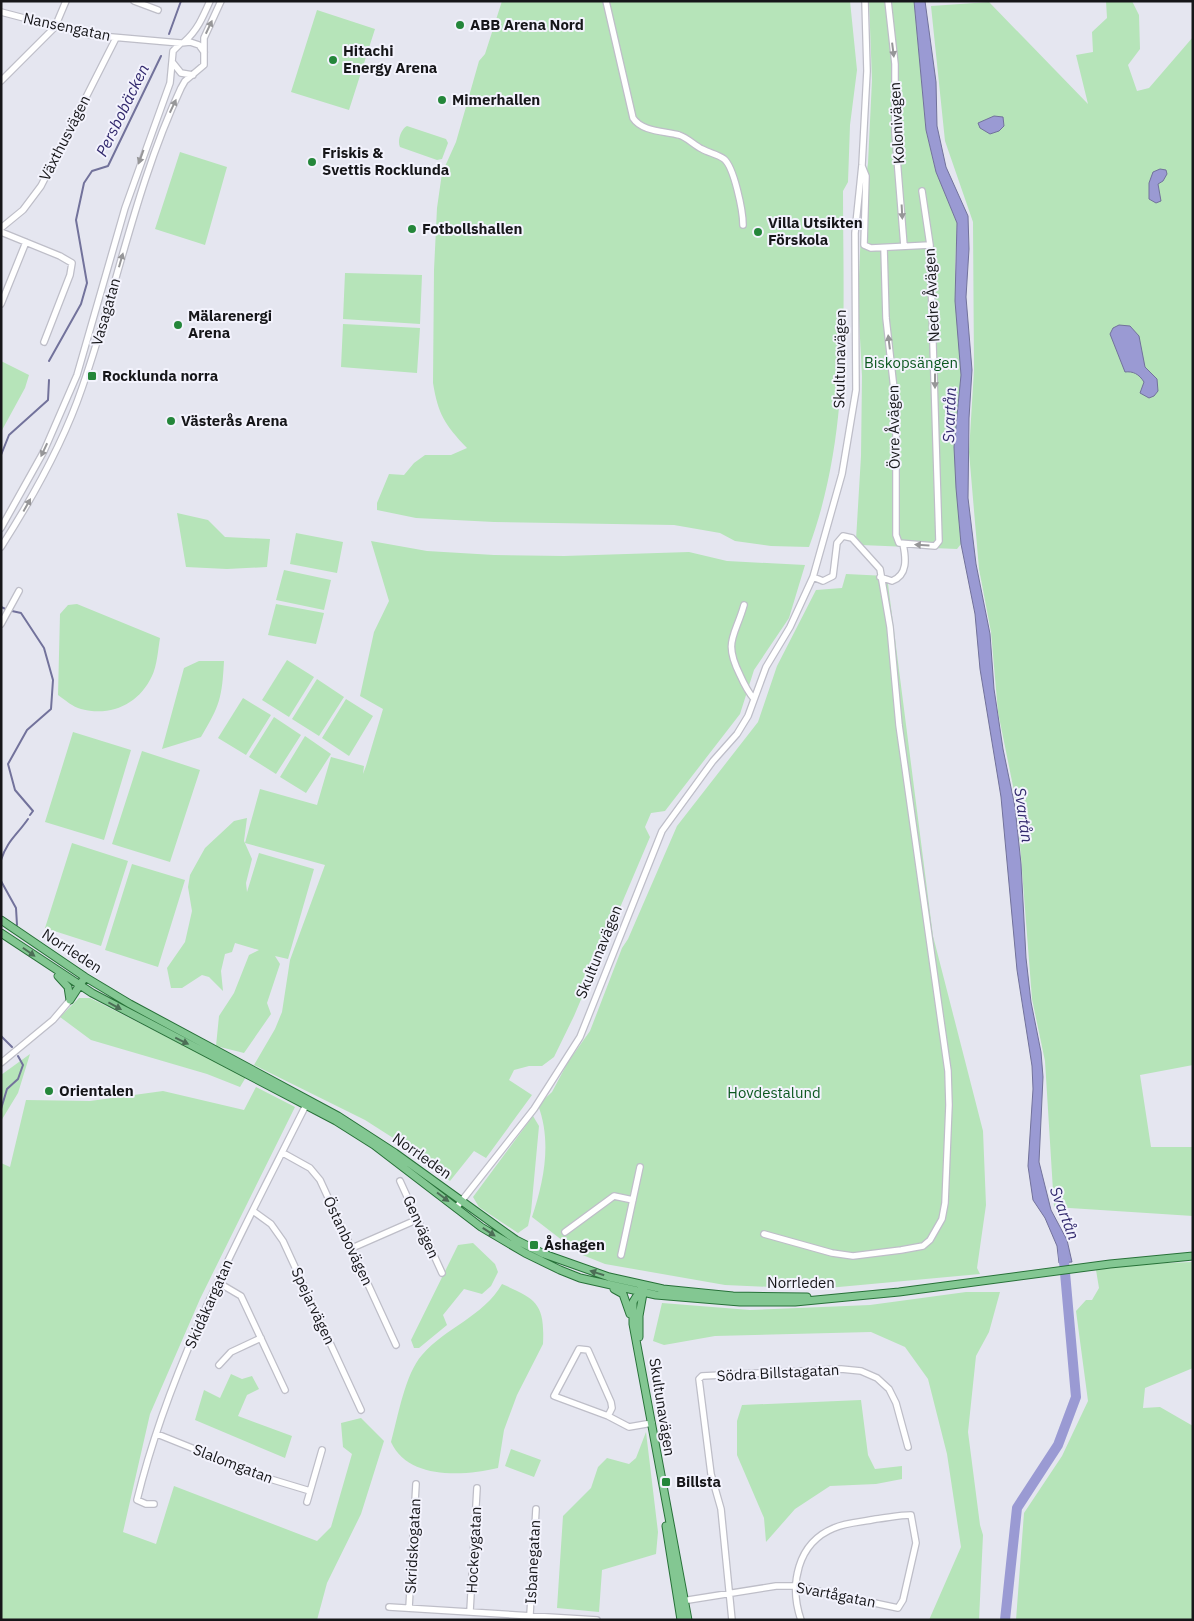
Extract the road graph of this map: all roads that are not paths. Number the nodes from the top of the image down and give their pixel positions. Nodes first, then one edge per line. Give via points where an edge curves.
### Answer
1 (66, 1) edge
2 (134, 1) edge
3 (210, 1) edge
4 (221, 1) edge
5 (606, 1) edge
6 (865, 1) edge
7 (888, 1) edge
8 (158, 10) dead end
9 (1, 12) edge
10 (55, 27) junction
11 (116, 38) junction
12 (163, 43) junction
13 (182, 43) junction
14 (205, 54) junction
15 (172, 58) junction
16 (196, 74) junction
17 (2, 77) edge
18 (862, 166) junction
19 (922, 192) dead end
20 (743, 225) dead end
21 (1, 228) edge
22 (1, 232) edge
23 (26, 242) junction
24 (930, 245) junction
25 (904, 246) junction
26 (884, 248) junction
27 (1, 304) edge
28 (44, 342) dead end
29 (1, 528) edge
30 (903, 544) junction
31 (1, 547) edge
32 (813, 577) junction
33 (880, 577) junction
34 (19, 592) dead end
35 (744, 605) dead end
36 (1, 624) edge
37 (754, 699) junction
38 (1, 920) edge
39 (1, 933) edge
40 (50, 967) junction
41 (85, 977) junction
42 (79, 986) junction
43 (92, 993) junction
44 (70, 1000) junction
45 (1, 1063) edge
46 (308, 1101) junction
47 (283, 1153) junction
48 (640, 1167) dead end
49 (400, 1181) dead end
50 (634, 1200) junction
51 (461, 1201) junction
52 (456, 1208) junction
53 (253, 1211) junction
54 (416, 1220) junction
55 (565, 1232) dead end
56 (764, 1234) dead end
57 (352, 1248) junction
58 (621, 1255) dead end
59 (1193, 1256) edge
60 (442, 1273) dead end
61 (219, 1283) junction
62 (610, 1286) junction
63 (645, 1291) junction
64 (863, 1296) junction
65 (633, 1324) junction
66 (261, 1338) junction
67 (396, 1345) dead end
68 (638, 1348) junction
69 (219, 1365) dead end
70 (285, 1390) dead end
71 (361, 1410) dead end
72 (608, 1416) junction
73 (652, 1423) junction
74 (157, 1434) junction
75 (908, 1447) dead end
76 (322, 1450) dead end
77 (416, 1484) dead end
78 (477, 1488) dead end
79 (310, 1491) junction
80 (307, 1502) dead end
81 (154, 1504) dead end
82 (536, 1509) dead end
83 (794, 1586) junction
84 (728, 1594) junction
85 (682, 1601) junction
86 (389, 1607) dead end
87 (409, 1608) junction
88 (470, 1611) junction
89 (530, 1614) junction
90 (597, 1620) edge
91 (681, 1620) edge
92 (688, 1620) edge
93 (732, 1620) edge
94 (801, 1620) edge

1 - 10 street
2 - 8 street
3 - 13 street via 192,36
14 -> 4 street via 204,38
5 - 20 street via 633,118 640,126 680,135 725,160 743,214
6 - 18 street, Skultunavägen via 868,71
7 -> 25 street, Kolonivägen via 895,64
9 - 10 street, Nansengatan
10 - 11 street, Nansengatan
10 - 17 street
11 - 12 street, Nansengatan
11 - 21 street, Växthusvägen via 38,191 23,210
12 - 13 street, Nansengatan
12 - 15 street
13 - 14 street via 196,43
13 - 15 street
14 - 16 street via 204,65
15 - 16 street via 175,68 181,73
15 -> 29 street, Vasagatan via 167,91 133,183 75,381 44,451
31 -> 16 street, Vasagatan via 50,461 82,390 150,163 181,88
18 - 26 street via 866,176 864,245
18 - 32 street, Skultunavägen via 855,233 854,406 842,474
19 - 24 street, Nedre Åvägen
22 - 23 street
23 - 27 street
23 - 28 street via 68,259 73,267
24 - 25 street
24 -> 30 street, Nedre Åvägen via 939,541 935,546
25 - 26 street
30 -> 26 street, Övre Åvägen via 896,535 896,406 886,318
30 - 33 street, Övre Åvägen via 906,559 899,577 892,582
32 - 33 street via 823,581 833,576 838,540 847,536 880,569
32 - 37 street, Skultunavägen via 790,627 766,667
33 - 56 street via 890,628 900,725 948,1071 942,1219 937,1230 922,1246 875,1255 832,1254
34 - 36 street
35 - 37 street via 733,633 731,653
37 - 51 street, Skultunavägen via 737,734 661,833 572,1052 534,1109
38 - 41 main road, Norrleden
39 -> 40 main road, Norrleden
40 - 42 main road, Norrleden
40 - 44 main road via 68,986
41 - 42 main road
41 - 46 main road, Norrleden
42 - 43 main road, Norrleden
42 - 44 main road
43 - 44 main road
43 -> 46 main road, Norrleden
44 - 45 street via 53,1020
46 - 47 street, Skidåkargatan
46 - 51 main road, Norrleden via 389,1150
46 -> 52 main road, Norrleden via 374,1145
47 - 53 street, Skidåkargatan
47 - 57 street, Östanbovägen via 310,1168 320,1180
48 - 50 street
49 - 54 street, Genvägen
50 - 55 street via 614,1196
50 - 58 street
51 - 52 street, Skultunavägen
63 -> 51 main road, Norrleden via 544,1254 516,1240
52 -> 62 main road, Norrleden via 539,1261
53 - 61 street, Skidåkargatan
53 - 71 street, Spejarvägen via 271,1224 283,1240
54 - 57 street
54 - 60 street, Genvägen
57 - 67 street, Östanbovägen
59 - 64 main road, Norrleden
61 - 66 street via 241,1296
61 - 74 street, Skidåkargatan via 175,1379
62 - 63 main road, Norrleden
62 - 65 main road via 623,1294
63 - 64 main road, Norrleden via 733,1296
63 - 64 main road, Norrleden via 702,1300 766,1303
63 - 65 main road, Skultunavägen via 633,1302
63 - 68 main road, Skultunavägen
65 - 68 main road, Skultunavägen
66 - 69 street via 231,1352
66 - 70 street
68 - 73 main road, Skultunavägen
72 - 72 street via 611,1402 588,1350 579,1349 554,1396
72 - 73 street via 629,1427
73 - 85 main road, Skultunavägen
74 - 79 street, Slalomgatan via 267,1478
74 - 81 street, Skidåkargatan via 137,1500
75 - 84 street, Södra Billstagatan via 889,1389 877,1378 861,1371 841,1369 702,1376 698,1382 711,1474 720,1508
76 - 79 street
77 - 87 street, Skridskogatan
78 - 88 street, Hockeygatan
79 - 80 street
82 - 89 street, Isbanegatan
83 - 83 street, Svartågatan via 803,1555 814,1540 828,1530 911,1515 916,1543 903,1600 898,1608
83 - 84 street, Svartågatan
83 - 94 street
84 - 85 street, Svartågatan
84 - 93 street
85 - 91 main road, Skultunavägen
85 - 92 main road, Skultunavägen
86 - 87 street
87 - 88 street
88 - 89 street
89 - 90 street

